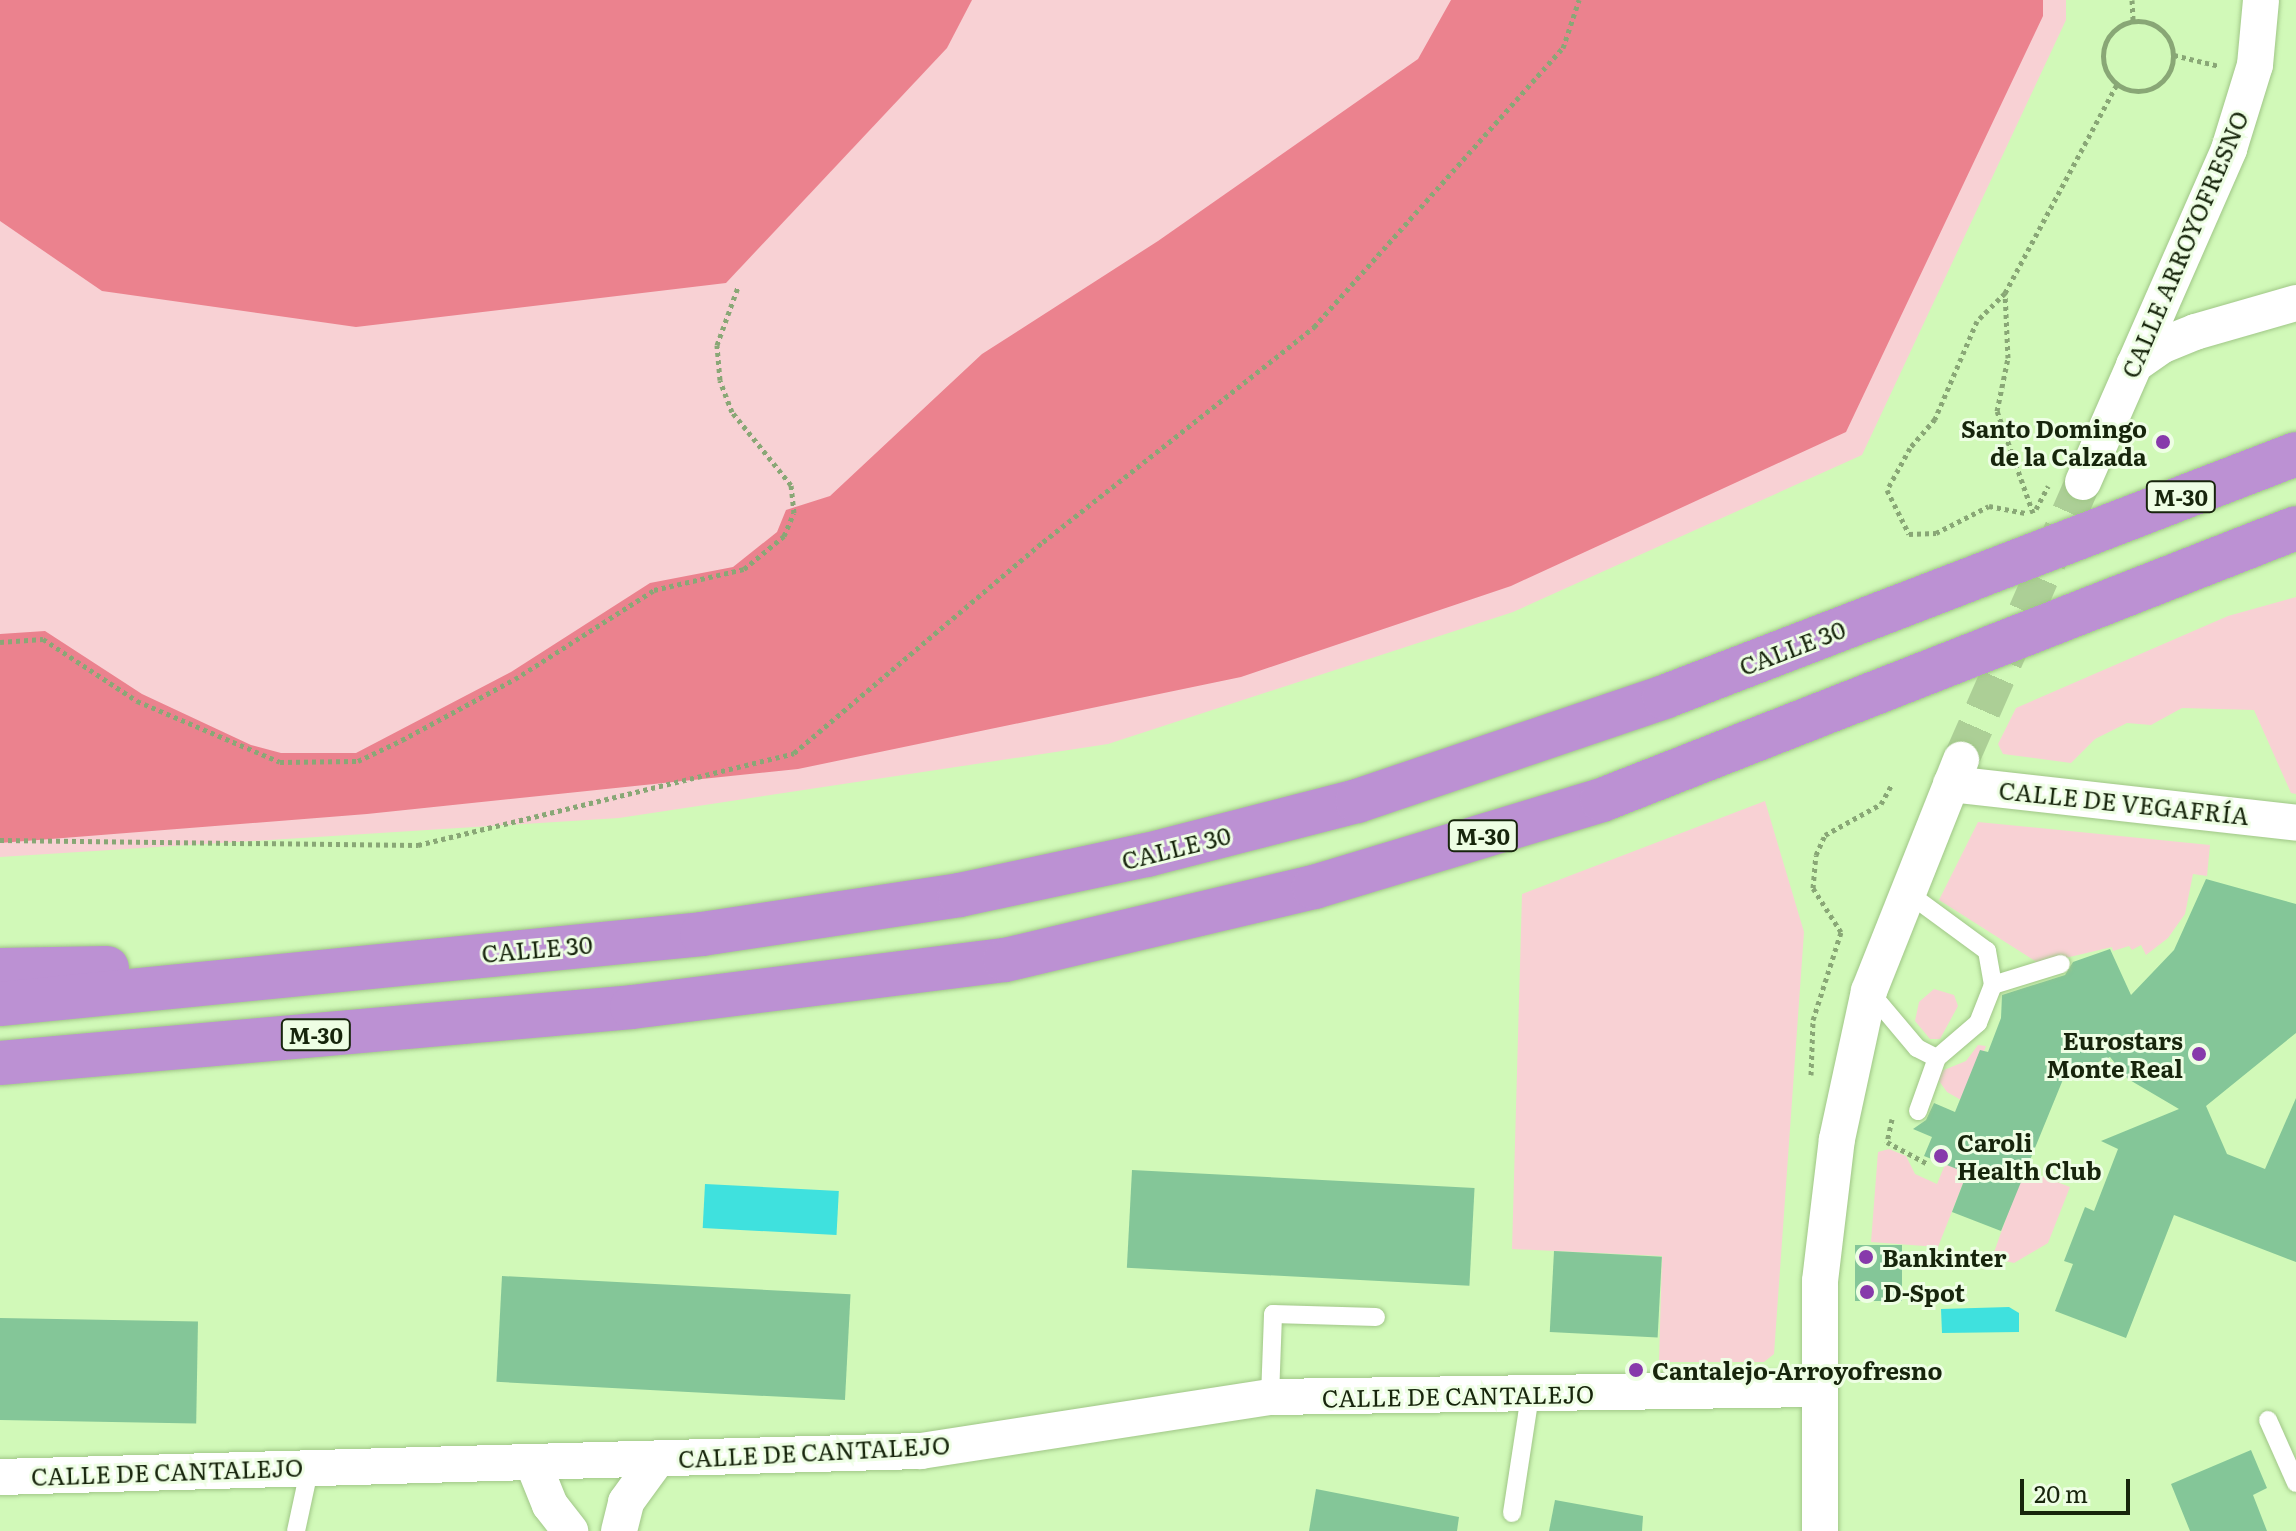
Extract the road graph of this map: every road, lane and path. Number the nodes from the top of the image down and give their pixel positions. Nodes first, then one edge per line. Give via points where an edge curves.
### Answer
1 (1579, 0) edge
2 (2132, 0) edge
3 (2261, 0) edge
4 (2133, 21) junction
5 (2174, 55) junction
6 (2228, 68) dead end
7 (2117, 84) junction
8 (738, 287) dead end
9 (2005, 293) junction
10 (2166, 301) junction
11 (2296, 303) edge
12 (2234, 321) junction
13 (2134, 365) junction
14 (2296, 427) edge
15 (2296, 454) edge
16 (2083, 482) tunnel mouth
17 (2296, 528) edge
18 (2067, 540) junction
19 (0, 642) edge
20 (2296, 823) edge
21 (0, 840) edge
22 (1908, 893) junction
23 (401, 960) junction
24 (2061, 964) dead end
25 (0, 970) edge
26 (1993, 985) junction
27 (1869, 991) junction
28 (0, 1004) edge
29 (1937, 1058) junction
30 (0, 1063) edge
31 (1918, 1111) dead end
32 (1376, 1317) dead end
33 (1817, 1389) junction
34 (1530, 1395) junction
35 (1270, 1397) junction
36 (2268, 1420) dead end
37 (658, 1458) junction
38 (533, 1463) junction
39 (310, 1466) junction
40 (0, 1477) edge
41 (2296, 1483) edge
42 (1512, 1513) dead end
43 (296, 1531) edge
44 (570, 1531) edge
45 (619, 1531) edge
46 (1820, 1531) edge

1 - 21 path via 1563,48 1314,327 1043,542 794,753 418,845
2 - 4 path
3 - 10 street, CALLE ARROYOFRESNO via 2255,65 2242,107
4 - 5 path via 2156,25
4 - 7 path via 2111,32 2103,52 2108,75
5 - 6 path
5 - 7 path via 2172,67 2157,86 2146,91
7 - 9 path
8 - 19 path via 717,345 720,380 732,412 791,485 794,513 784,536 744,569 654,590 515,679 380,751 358,761 280,762 137,701 43,639
9 - 9 path via 2008,358 1997,411 2034,514 1989,506 1936,533 1909,534 1887,490 1910,448 1935,419 1977,321
10 - 12 street
10 - 13 street, CALLE ARROYOFRESNO
11 - 12 street
12 - 13 street via 2163,345
13 - 16 street, CALLE ARROYOFRESNO
14 - 18 highway via 2226,456
15 - 18 highway, CALLE 30 / M-30
17 - 30 highway, M-30 via 1602,800 1314,887 1005,960 632,1007
18 - 23 highway, CALLE 30 / M-30 via 1664,697 1357,801 1147,855 960,895 702,934
20 - 22 street, CALLE DE VEGAFRÍA via 1956,772
22 - 26 lane via 1987,951
22 - 27 street
23 - 25 highway
23 - 28 highway, CALLE 30 / M-30
24 - 26 lane
26 - 29 lane via 1978,1023
27 - 29 lane via 1917,1048
27 - 33 street via 1837,1139 1820,1281
29 - 31 lane
32 - 35 lane via 1273,1314
33 - 34 street, CALLE DE CANTALEJO
33 - 46 street
34 - 35 street, CALLE DE CANTALEJO
34 - 42 lane
35 - 37 street, CALLE DE CANTALEJO via 921,1451
36 - 41 lane
37 - 38 street, CALLE DE CANTALEJO
37 - 45 street via 626,1502
38 - 39 street, CALLE DE CANTALEJO
38 - 44 street via 550,1505
39 - 40 street, CALLE DE CANTALEJO
39 - 43 lane

